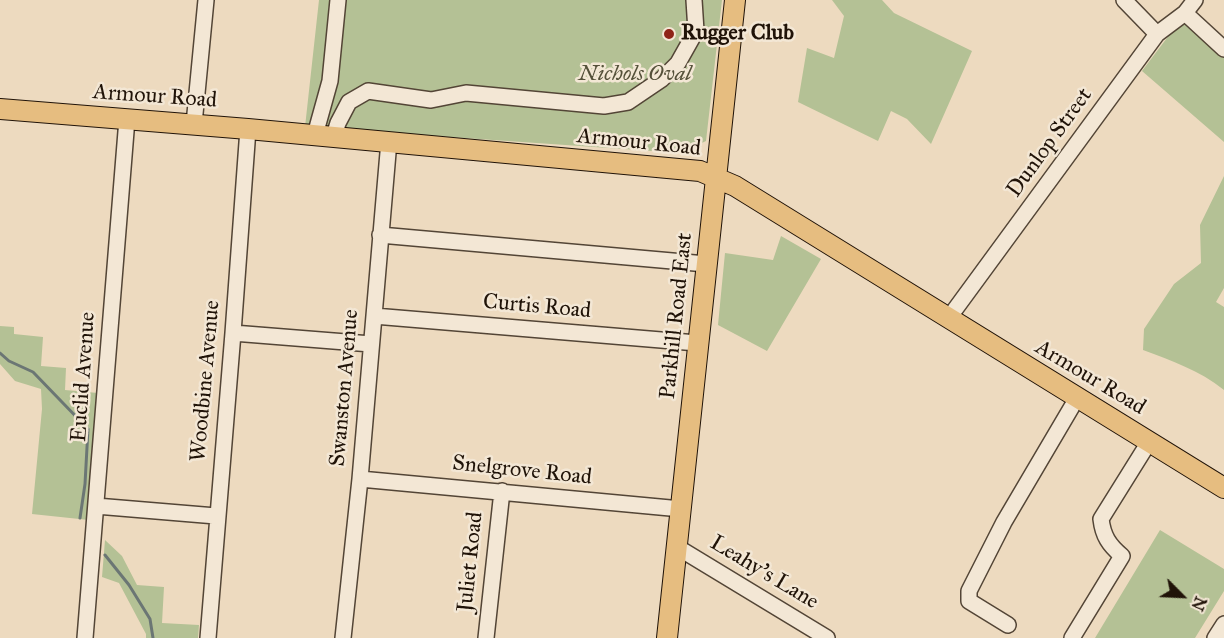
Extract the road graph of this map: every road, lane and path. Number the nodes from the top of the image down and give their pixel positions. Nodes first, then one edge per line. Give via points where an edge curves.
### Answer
1 (206, 0) edge
2 (338, 0) edge
3 (694, 0) edge
4 (735, 0) edge
5 (1124, 0) edge
6 (1195, 0) edge
7 (1185, 13) junction
8 (1157, 34) junction
9 (1224, 49) edge
10 (0, 109) edge
11 (127, 119) junction
12 (194, 124) junction
13 (248, 129) junction
14 (325, 136) junction
15 (389, 141) junction
16 (717, 178) junction
17 (380, 235) junction
18 (706, 264) junction
19 (374, 316) junction
20 (948, 319) junction
21 (233, 333) junction
22 (697, 343) junction
23 (371, 344) junction
24 (1077, 398) junction
25 (1149, 442) junction
26 (360, 479) junction
27 (1222, 482) edge
28 (502, 491) junction
29 (96, 506) junction
30 (681, 509) junction
31 (216, 516) junction
32 (677, 547) junction
33 (1224, 624) edge
34 (1008, 626) dead end
35 (809, 632) edge
36 (85, 638) edge
37 (208, 638) edge
38 (343, 638) edge
39 (486, 638) edge
40 (667, 638) edge
41 (827, 638) edge
42 (1072, 638) edge
43 (1215, 638) edge

1 - 12 street
2 - 14 street
3 - 14 street via 696,31 678,63 662,80 628,102 604,106 466,93 431,100 368,91 349,102 338,123
4 - 16 main road, Parkhill Road East
5 - 8 street
6 - 7 street, Dunlop Street
7 - 8 street, Dunlop Street
7 - 9 street
8 - 20 street, Dunlop Street
10 - 11 main road, Armour Road
11 - 12 main road, Armour Road
11 - 29 street, Euclid Avenue
12 - 13 main road, Armour Road
13 - 14 main road, Armour Road
13 - 21 street, Woodbine Avenue
14 - 15 main road, Armour Road
15 - 16 main road, Armour Road via 700,171
15 - 17 street, Swanston Avenue
16 - 18 main road, Parkhill Road East
16 - 20 main road, Armour Road
17 - 18 street
17 - 19 street, Swanston Avenue
18 - 22 main road, Parkhill Road East
19 - 22 street, Curtis Road
19 - 23 street, Swanston Avenue
20 - 24 main road, Armour Road
21 - 23 street
21 - 31 street, Woodbine Avenue
22 - 30 main road, Parkhill Road East
23 - 26 street, Swanston Avenue
24 - 25 main road, Armour Road
24 - 34 street via 1004,522 969,591 969,601
25 - 27 main road, Armour Road
25 - 42 street via 1101,519 1102,534 1122,556
26 - 28 street, Snelgrove Road
26 - 38 street, Swanston Avenue
28 - 30 street, Snelgrove Road
28 - 39 street, Juliet Road
29 - 31 street
29 - 36 street, Euclid Avenue
30 - 32 main road, Parkhill Road East
31 - 37 street, Woodbine Avenue
32 - 35 street, Leahy's Lane
32 - 40 main road, Parkhill Road East
33 - 43 street
35 - 41 street, Leahy's Lane

